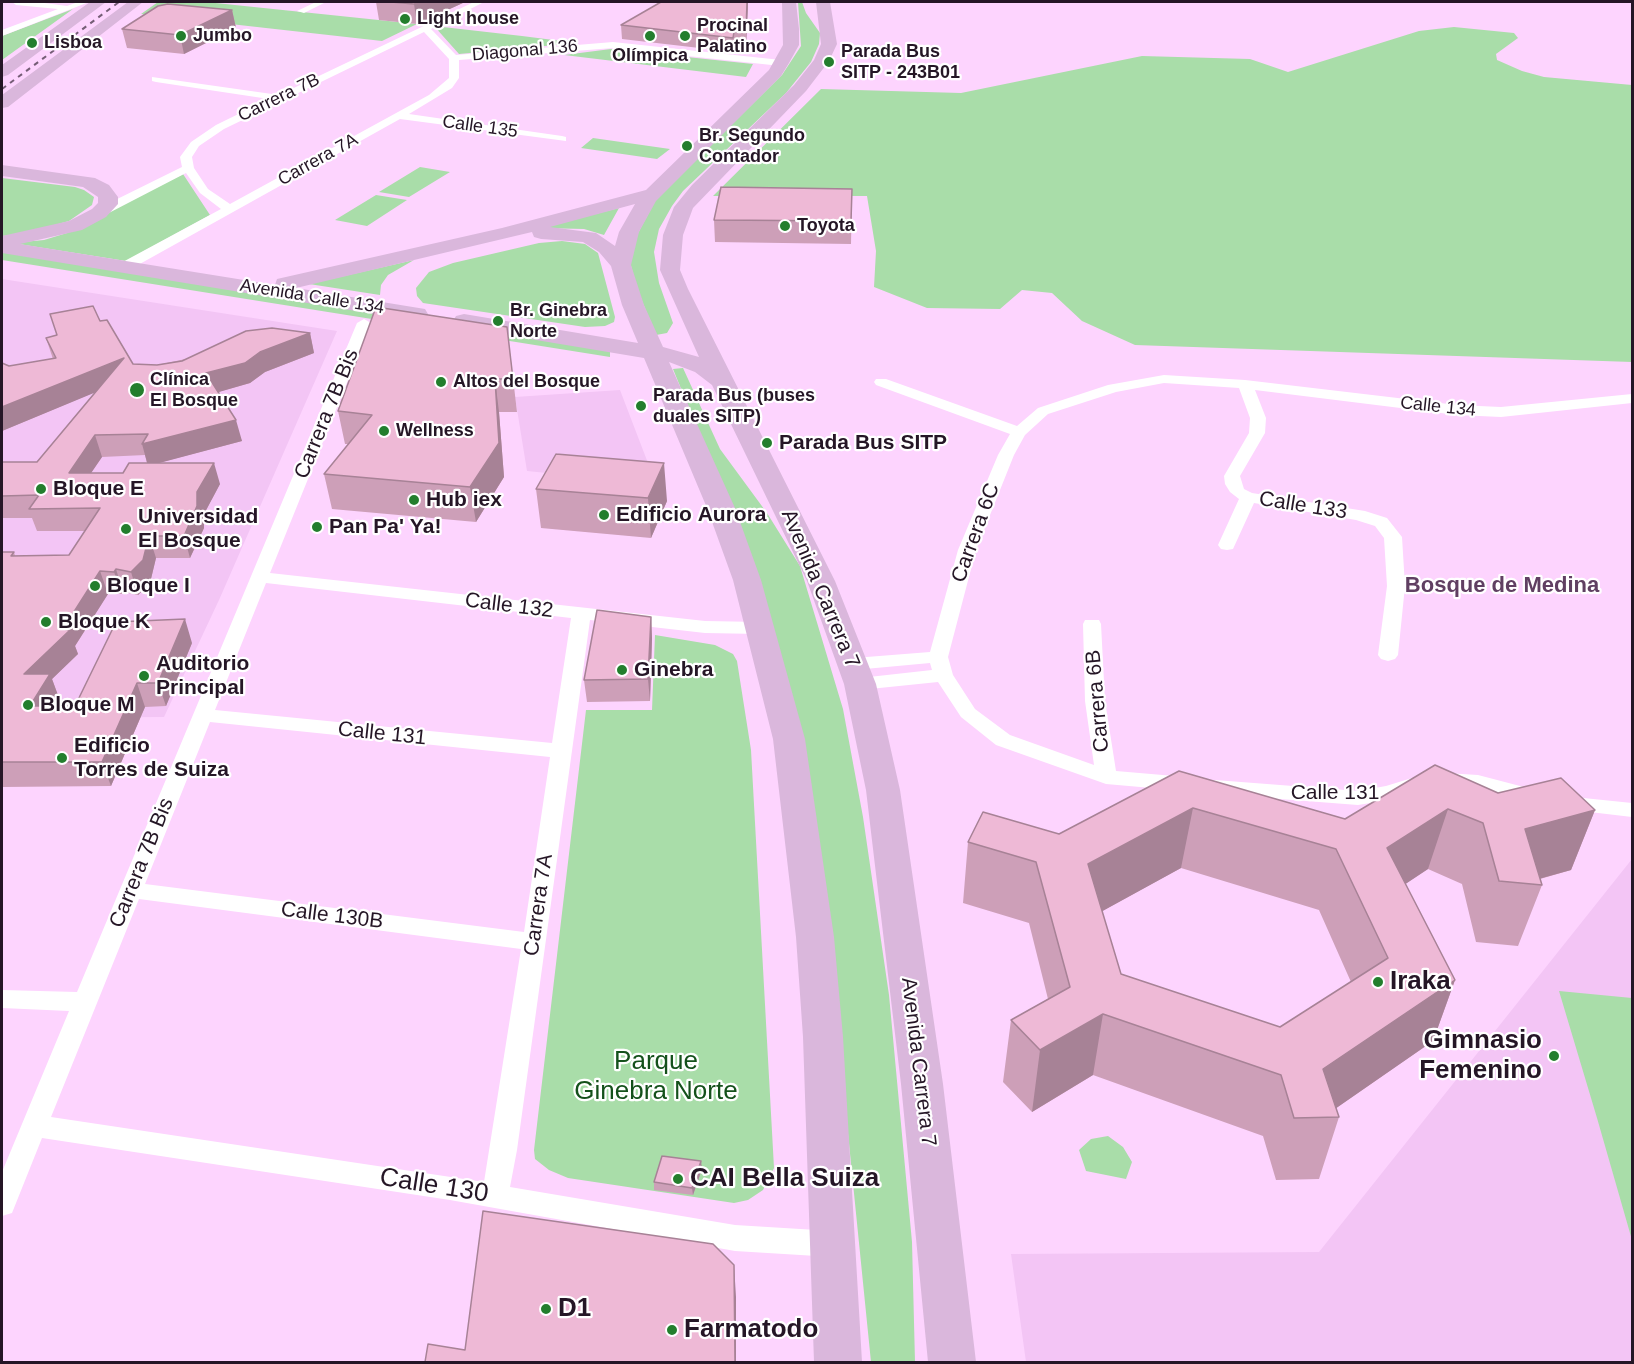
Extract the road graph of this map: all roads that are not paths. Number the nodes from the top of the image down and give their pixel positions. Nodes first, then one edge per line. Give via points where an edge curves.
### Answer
1 (16, 2) edge
2 (85, 2) edge
3 (99, 2) edge
4 (136, 2) edge
5 (322, 2) edge
6 (480, 2) edge
7 (789, 2) edge
8 (808, 2) edge
9 (823, 2) edge
10 (69, 8) junction
11 (301, 11) dead end
12 (827, 25) junction
13 (425, 28) junction
14 (618, 32) dead end
15 (2, 33) edge
16 (596, 45) junction
17 (454, 58) junction
18 (781, 63) junction
19 (2, 72) edge
20 (156, 79) dead end
21 (280, 98) junction
22 (2, 103) edge
23 (399, 116) junction
24 (562, 139) dead end
25 (188, 168) junction
26 (2, 171) edge
27 (651, 194) junction
28 (230, 209) junction
29 (99, 213) junction
30 (2, 241) edge
31 (2, 247) edge
32 (2, 265) edge
33 (621, 265) junction
34 (124, 267) junction
35 (253, 287) junction
36 (408, 312) junction
37 (692, 321) junction
38 (364, 322) junction
39 (423, 332) edge
40 (447, 336) edge
41 (656, 361) junction
42 (722, 382) junction
43 (881, 382) dead end
44 (1245, 384) junction
45 (1632, 399) edge
46 (1019, 432) junction
47 (1248, 497) junction
48 (1227, 545) dead end
49 (259, 577) junction
50 (581, 615) junction
51 (1092, 624) dead end
52 (760, 628) junction
53 (1388, 655) dead end
54 (940, 666) junction
55 (857, 674) junction
56 (203, 715) junction
57 (561, 751) junction
58 (1106, 777) junction
59 (1632, 810) edge
60 (130, 890) junction
61 (533, 942) junction
62 (2, 999) edge
63 (85, 1002) junction
64 (34, 1126) junction
65 (495, 1196) junction
66 (2, 1204) edge
67 (833, 1245) junction
68 (838, 1362) edge
69 (952, 1362) edge

1 - 10 street
2 - 10 street
3 - 19 main road
4 - 22 main road
5 - 11 street
6 - 13 street, Carrera 7B
7 - 18 main road via 791,45
8 - 12 main road via 811,14
9 - 12 main road, Avenida Carrera 7
10 - 15 street
12 - 37 main road, Avenida Carrera 7 via 829,44 808,79 681,212 670,251 670,270
13 - 17 street
13 - 21 street, Carrera 7B
14 - 16 street
16 - 17 street, Diagonal 136
16 - 18 street, Diagonal 136
17 - 23 street, Carrera 7A via 454,78 448,86
18 - 27 main road
20 - 21 street
21 - 25 street, Carrera 7B via 207,134 186,157
23 - 24 street, Calle 135
23 - 28 street, Carrera 7A
25 - 28 street via 204,191
25 - 29 street
26 - 29 main road via 88,182 108,197 108,204
27 - 33 main road via 629,232
27 - 35 main road via 310,280
28 - 34 street, Carrera 7A
29 - 30 main road via 61,230
31 - 34 main road, Avenida Calle 134
32 - 38 main road, Avenida Calle 134
33 - 36 main road via 589,237 552,232 518,237 410,267 397,282 397,297
33 - 41 main road
34 - 35 main road, Avenida Calle 134
35 - 36 main road, Avenida Calle 134
36 - 41 main road, Avenida Calle 134
37 - 41 main road
37 - 42 main road, Avenida Carrera 7
38 - 39 main road, Avenida Calle 134
38 - 49 street, Carrera 7B Bis
40 - 41 main road, Avenida Calle 134 via 618,363
41 - 42 main road, Avenida Calle 134 via 693,362
41 - 52 main road via 721,508
42 - 55 main road, Avenida Carrera 7 via 821,580
43 - 46 street
44 - 45 street, Calle 134 via 1501,412
44 - 46 street, Carrera 6C via 1164,380 1113,388 1043,411
44 - 47 street via 1258,418 1257,434 1232,476 1238,492
46 - 54 street, Carrera 6C via 967,550
47 - 48 street
47 - 53 street, Calle 133 via 1381,522 1393,537 1395,594
49 - 50 street, Calle 132
49 - 56 street, Carrera 7B Bis
50 - 52 street, Calle 132
50 - 57 street, Carrera 7A
51 - 58 street, Carrera 6B via 1095,701
52 - 67 main road via 789,739 812,916 826,1081
54 - 55 street
54 - 58 street via 969,713 1003,740
55 - 69 main road, Avenida Carrera 7 via 883,790 922,1084
56 - 57 street, Calle 131
56 - 60 street, Carrera 7B Bis
57 - 61 street, Carrera 7A
58 - 59 street, Calle 131 via 1358,798 1434,780 1455,779 1553,801
60 - 61 street, Calle 130B
60 - 63 street, Carrera 7B Bis
61 - 65 street, Carrera 7A
62 - 63 street
63 - 64 street, Carrera 7B Bis
64 - 65 street, Calle 130
64 - 66 street, Carrera 7B Bis
65 - 67 street, Calle 130 via 735,1238
67 - 68 main road

